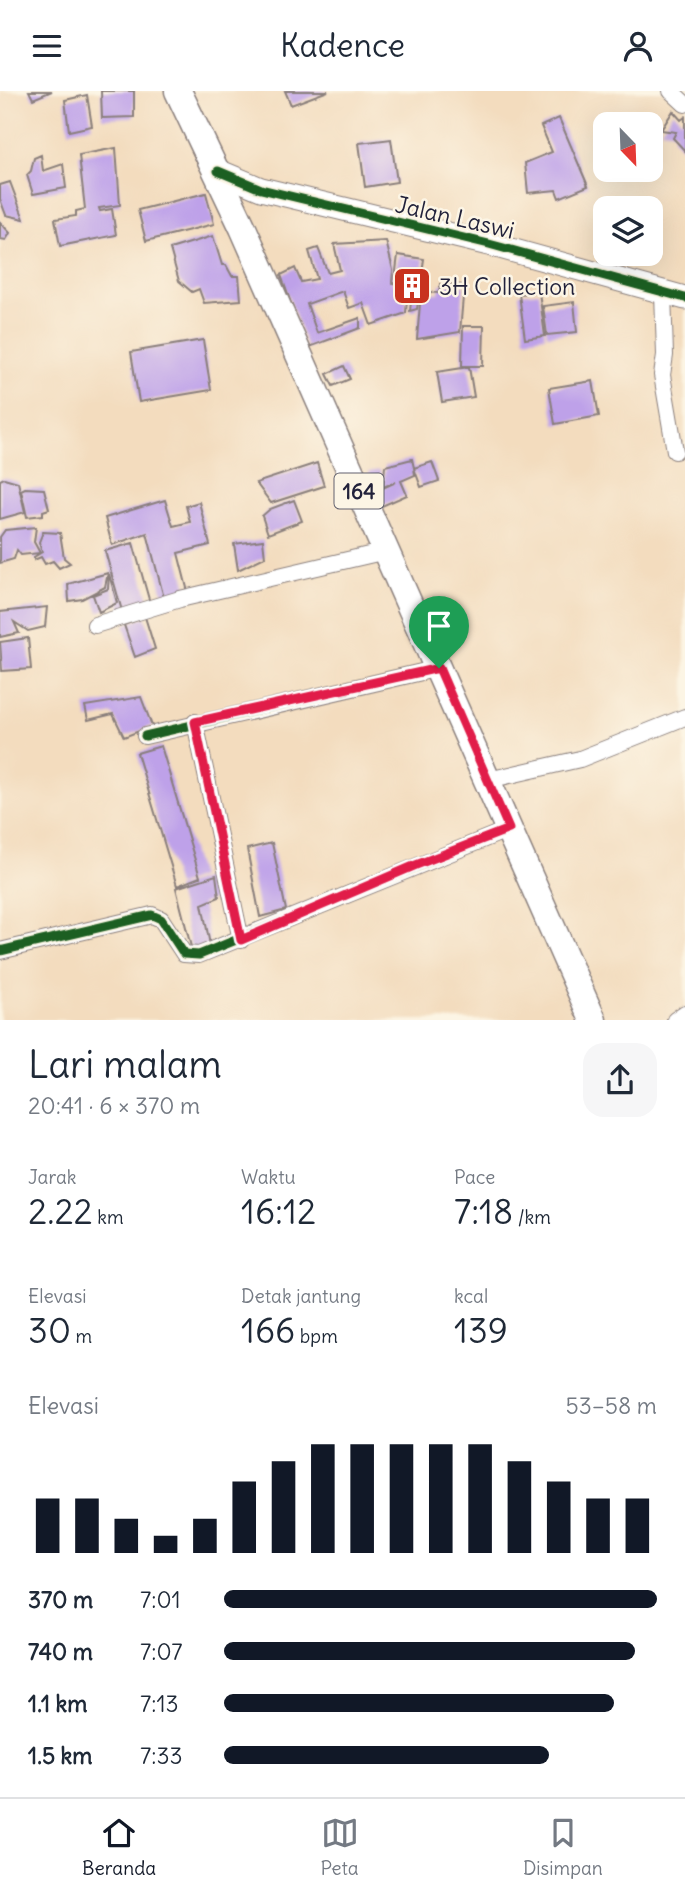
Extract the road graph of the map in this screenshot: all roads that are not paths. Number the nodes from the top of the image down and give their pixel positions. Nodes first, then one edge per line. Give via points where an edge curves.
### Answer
1 (178, 91) edge
2 (671, 91) edge
3 (685, 104) edge
4 (218, 171) junction
5 (674, 295) edge
6 (675, 450) dead end
7 (386, 551) junction
8 (95, 625) dead end
9 (439, 668) junction
10 (685, 717) edge
11 (195, 722) junction
12 (145, 736) dead end
13 (488, 780) junction
14 (509, 829) junction
15 (241, 940) junction
16 (0, 951) edge
17 (685, 1013) edge
18 (593, 1020) edge
19 (675, 1020) edge

1 - 4 main road, 164
2 - 3 street
4 - 5 street, Jalan Laswi via 273,192
4 - 7 main road, 164
5 - 6 street via 662,375
7 - 8 street via 180,599
7 - 9 main road, 164
9 - 11 street
9 - 13 main road, 164
10 - 13 street via 580,759
11 - 12 street
11 - 15 street
13 - 14 main road, 164
14 - 15 street
14 - 18 main road, 164
15 - 16 street via 200,955 184,954 161,919 152,915
17 - 19 street

